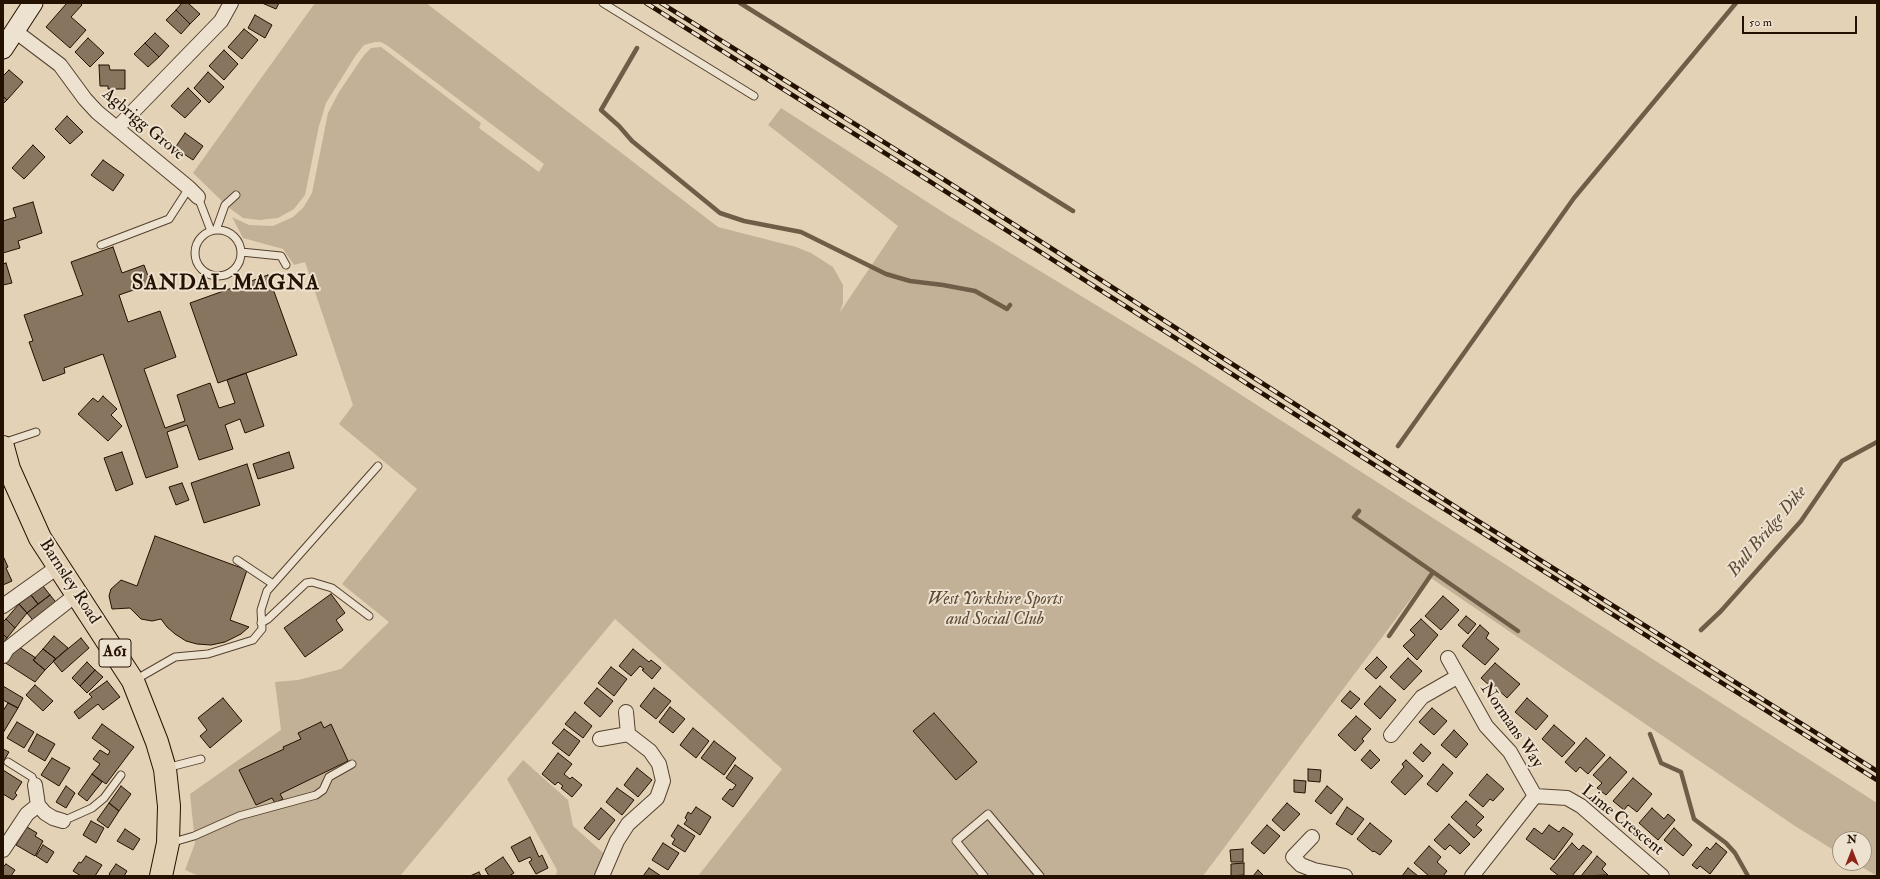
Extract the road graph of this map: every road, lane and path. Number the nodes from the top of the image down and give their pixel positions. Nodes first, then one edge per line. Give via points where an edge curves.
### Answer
1 (33, 3) edge
2 (231, 3) edge
3 (603, 3) edge
4 (15, 31) junction
5 (3, 49) edge
6 (754, 96) dead end
7 (118, 127) junction
8 (193, 192) junction
9 (236, 195) dead end
10 (214, 230) junction
11 (100, 245) dead end
12 (241, 252) junction
13 (286, 265) dead end
14 (36, 432) dead end
15 (3, 443) edge
16 (3, 447) edge
17 (378, 466) dead end
18 (237, 560) dead end
19 (59, 566) junction
20 (273, 584) junction
21 (77, 594) junction
22 (3, 606) edge
23 (369, 616) dead end
24 (261, 623) junction
25 (3, 656) edge
26 (1448, 658) dead end
27 (1457, 677) junction
28 (133, 681) junction
29 (626, 712) dead end
30 (628, 734) junction
31 (1391, 735) dead end
32 (600, 739) dead end
33 (201, 759) dead end
34 (8, 762) dead end
35 (352, 764) dead end
36 (165, 769) junction
37 (121, 775) dead end
38 (35, 785) joint
39 (1535, 796) junction
40 (38, 805) junction
41 (63, 821) joint
42 (1312, 838) dead end
43 (168, 843) junction
44 (3, 850) edge
45 (161, 876) edge
46 (602, 876) edge
47 (984, 876) edge
48 (1040, 876) edge
49 (1346, 876) edge
50 (1472, 876) edge
51 (1662, 876) edge

1 - 4 main road
2 - 7 street via 221,21
3 - 6 lane
4 - 5 main road
4 - 7 street, Agbrigg Grove via 60,65 97,112
7 - 8 street, Agbrigg Grove
8 - 10 lane
8 - 11 lane via 169,219
9 - 10 lane via 225,205
10 - 12 lane via 224,230 230,234 236,239
10 - 12 lane via 204,234 195,247 196,263 204,272 215,276 230,273 236,268
12 - 13 lane via 281,256
14 - 15 lane
16 - 19 main road, Barnsley Road / A61 via 40,538
17 - 20 lane
18 - 20 lane
19 - 21 main road, Barnsley Road / A61
19 - 22 street
20 - 24 lane via 267,591 261,610
21 - 25 street via 7,649
21 - 28 main road, Barnsley Road / A61
23 - 24 lane via 332,588 312,582 306,583
24 - 28 lane via 262,629 253,640 208,654 175,657
26 - 27 street, Normans Way
27 - 31 street, Normans Way via 1422,697
27 - 39 street, Normans Way via 1486,726 1510,752
28 - 36 main road, Barnsley Road / A61
29 - 30 street
30 - 32 street
30 - 46 street via 650,751 659,764 662,781 657,798 628,824 617,841
33 - 36 lane
34 - 38 lane via 32,777
35 - 43 lane via 329,777 323,790 316,795 239,816 194,836
36 - 43 main road, Barnsley Road / A61 via 169,806
37 - 41 lane via 104,798 92,808
38 - 40 street
39 - 50 street
39 - 51 street, Lime Crescent via 1567,798 1580,806
40 - 41 street via 45,813
40 - 44 street via 27,814
42 - 49 street via 1293,857 1301,865 1314,870
43 - 45 main road, Barnsley Road / A61
47 - 48 lane via 956,841 988,814

